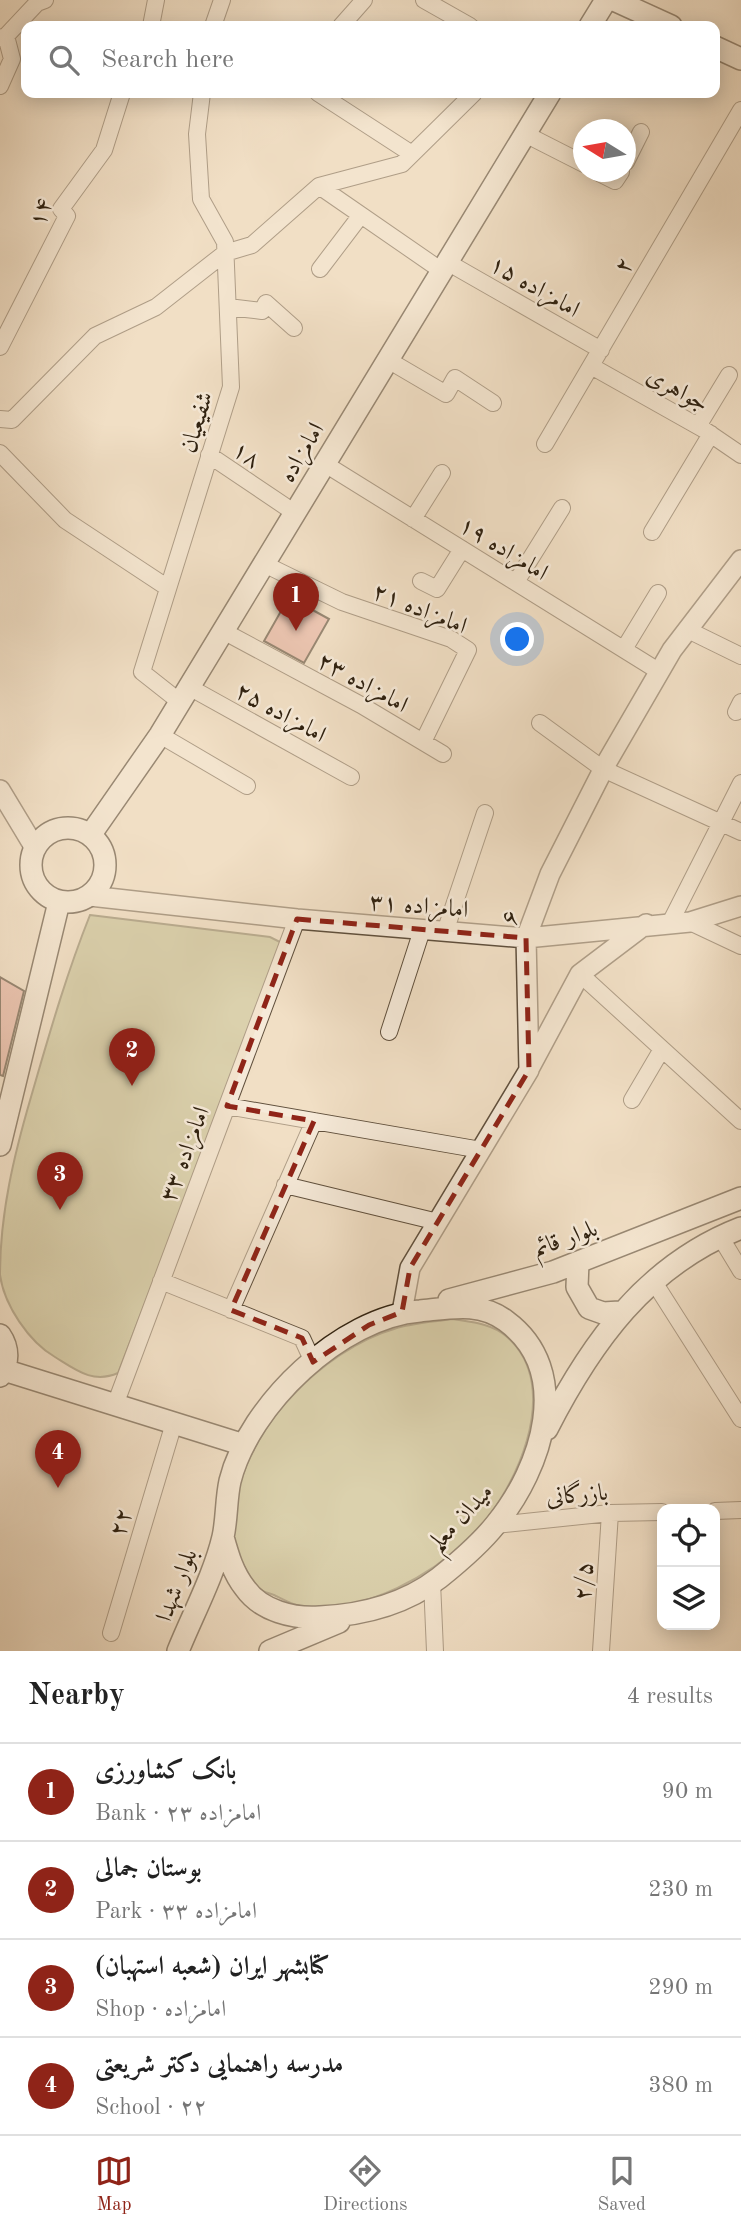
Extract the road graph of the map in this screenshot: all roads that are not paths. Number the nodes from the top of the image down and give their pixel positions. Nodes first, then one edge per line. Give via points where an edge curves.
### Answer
1 (45, 0) edge
2 (156, 0) edge
3 (222, 0) edge
4 (364, 0) edge
5 (424, 0) edge
6 (606, 0) edge
7 (614, 0) edge
8 (151, 21) edge
9 (215, 21) edge
10 (345, 21) edge
11 (461, 21) edge
12 (593, 21) edge
13 (660, 21) edge
14 (5, 30) edge
15 (720, 49) edge
16 (741, 59) edge
17 (0, 86) edge
18 (120, 98) edge
19 (201, 98) edge
20 (329, 98) edge
21 (469, 98) edge
22 (547, 98) edge
23 (741, 110) edge
24 (641, 132) dead end
25 (525, 134) junction
26 (636, 141) edge
27 (412, 154) junction
28 (573, 159) edge
29 (319, 186) junction
30 (361, 215) junction
31 (225, 253) junction
32 (444, 267) junction
33 (320, 269) dead end
34 (228, 307) junction
35 (5, 326) edge
36 (294, 328) dead end
37 (0, 347) edge
38 (601, 350) junction
39 (388, 360) junction
40 (591, 366) junction
41 (729, 375) dead end
42 (493, 403) dead end
43 (0, 419) edge
44 (705, 430) junction
45 (545, 444) dead end
46 (0, 453) edge
47 (741, 455) edge
48 (209, 456) junction
49 (325, 464) junction
50 (442, 473) dead end
51 (562, 508) dead end
52 (295, 513) junction
53 (413, 519) junction
54 (652, 532) dead end
55 (462, 549) junction
56 (741, 560) edge
57 (264, 564) junction
58 (421, 581) dead end
59 (516, 582) junction
60 (168, 588) junction
61 (658, 593) dead end
62 (688, 630) junction
63 (223, 631) junction
64 (624, 649) junction
65 (741, 656) edge
66 (660, 672) junction
67 (185, 694) junction
68 (540, 723) dead end
69 (160, 735) junction
70 (423, 742) junction
71 (443, 754) dead end
72 (603, 769) junction
73 (351, 777) dead end
74 (741, 783) edge
75 (247, 786) dead end
76 (0, 790) edge
77 (485, 813) dead end
78 (720, 822) junction
79 (741, 832) edge
80 (91, 835) junction
81 (35, 848) junction
82 (90, 896) junction
83 (60, 902) junction
84 (741, 906) edge
85 (296, 919) junction
86 (680, 923) junction
87 (646, 924) junction
88 (422, 930) junction
89 (445, 932) junction
90 (526, 938) junction
91 (741, 946) edge
92 (580, 974) junction
93 (388, 1032) dead end
94 (662, 1049) junction
95 (529, 1070) junction
96 (632, 1100) dead end
97 (227, 1106) junction
98 (314, 1121) junction
99 (741, 1121) edge
100 (0, 1146) edge
101 (481, 1150) junction
102 (285, 1185) junction
103 (741, 1198) edge
104 (438, 1222) junction
105 (741, 1228) edge
106 (722, 1238) junction
107 (578, 1262) junction
108 (741, 1271) edge
109 (161, 1281) junction
110 (654, 1282) junction
111 (231, 1310) junction
112 (402, 1312) junction
113 (620, 1312) junction
114 (0, 1335) edge
115 (313, 1362) junction
116 (2, 1373) edge
117 (114, 1405) junction
118 (741, 1419) edge
119 (174, 1423) junction
120 (539, 1444) junction
121 (244, 1445) junction
122 (741, 1510) edge
123 (720, 1511) edge
124 (657, 1512) edge
125 (610, 1513) junction
126 (496, 1525) junction
127 (223, 1537) junction
128 (432, 1583) junction
129 (354, 1616) junction
130 (111, 1633) dead end
131 (178, 1651) edge
132 (270, 1651) edge
133 (435, 1651) edge
134 (601, 1651) edge

1 - 14 street
2 - 8 street
3 - 9 street
4 - 10 street
5 - 11 street
6 - 12 main road
7 - 13 main road
14 - 17 street via 12,59
15 - 16 main road
18 - 35 street, ۱۴ via 104,150 61,209 67,216
19 - 31 street, شفیعیان via 197,134 201,199 225,242
20 - 27 street
21 - 27 street
22 - 25 main road, امامزاده
23 - 38 street, ۲
24 - 26 street
25 - 28 street
25 - 32 main road, امامزاده
27 - 29 street via 402,164
29 - 30 street, امامزاده ۱۵
29 - 31 street via 252,245
30 - 32 street, امامزاده ۱۵
30 - 33 street
31 - 34 street, شفیعیان
31 - 43 street via 156,307 95,336 12,420
32 - 38 street, امامزاده ۱۵
32 - 39 main road, امامزاده
34 - 36 street via 262,310 266,303
34 - 48 street, شفیعیان via 231,387
35 - 37 street, ۱۴
38 - 40 street, ۲
39 - 42 street via 446,394 456,378
39 - 49 main road, امامزاده
40 - 44 street, جواهری
40 - 45 street, ۲
41 - 44 street
44 - 47 street, جواهری
44 - 54 street
46 - 60 street via 65,520
48 - 52 street, ۱۸
48 - 60 street, شفیعیان
49 - 52 main road, امامزاده
49 - 53 street, امامزاده ۱۹
50 - 53 street
51 - 59 street
52 - 57 main road, امامزاده
53 - 55 street, امامزاده ۱۹
55 - 58 street via 437,589
55 - 59 street, امامزاده ۱۹
56 - 62 street, ۶
57 - 63 main road, امامزاده
57 - 70 street, امامزاده ۲۱ via 342,602 451,639 468,650
59 - 64 street, امامزاده ۱۹
60 - 67 street, شفیعیان via 142,672
61 - 64 street
62 - 65 street
62 - 66 street, ۶
63 - 67 main road, امامزاده
63 - 70 street, امامزاده ۲۳
64 - 66 street, امامزاده ۱۹
66 - 72 street, ۶
67 - 69 main road, امامزاده
67 - 73 street, امامزاده ۲۵
68 - 72 street
69 - 75 street
69 - 80 main road, امامزاده
70 - 71 street, امامزاده ۲۳
72 - 78 street
72 - 90 street, ۶ via 550,874
74 - 78 street
76 - 81 street
77 - 89 street
78 - 79 street
78 - 86 street
80 - 81 main road via 82,829 60,828
80 - 82 main road via 106,865 104,877
81 - 83 main road via 33,879 47,896
82 - 83 main road
82 - 85 street, امامزاده ۳۱
83 - 100 main road
84 - 86 street, امامزاده ۳۱
85 - 88 street, امامزاده ۳۱
85 - 97 street, امامزاده ۳۳
86 - 87 street, امامزاده ۳۱
86 - 91 street
87 - 90 street, امامزاده ۳۱
87 - 92 street
88 - 89 street, امامزاده ۳۱
88 - 93 street
89 - 90 street, امامزاده ۳۱
90 - 95 street, ۶
92 - 94 street
92 - 95 street
94 - 96 street
94 - 99 street
95 - 101 street
97 - 98 street
97 - 109 street, امامزاده ۳۳
98 - 101 street
98 - 102 street
101 - 104 street
102 - 104 street
102 - 111 street
103 - 107 main road, بلوار قائم
104 - 112 street via 410,1268
105 - 106 main road
106 - 108 street
106 - 110 main road via 672,1266
107 - 112 main road, بلوار قائم
107 - 113 main road via 577,1287 589,1308
109 - 111 street
109 - 117 street, امامزاده ۳۳
110 - 113 main road
110 - 118 street
111 - 115 street via 302,1338
112 - 115 main road, میدان معلم via 369,1325
112 - 120 main road, میدان معلم via 472,1306 500,1316 523,1334 539,1360 547,1387
113 - 120 main road via 578,1369
114 - 116 main road via 7,1351
115 - 121 main road, میدان معلم via 274,1400
116 - 117 main road
117 - 119 main road
119 - 121 main road
119 - 130 street, ۲۲
120 - 126 main road, میدان معلم via 520,1489
121 - 127 main road, میدان معلم via 230,1481
122 - 123 street
124 - 125 street, بازرگانی
125 - 126 street, بازرگانی
125 - 134 street, ۲/۵
126 - 128 main road, میدان معلم
127 - 129 main road, میدان معلم via 246,1591 271,1608 298,1619
127 - 131 main road, بلوار شهدا
128 - 129 main road, میدان معلم via 401,1600
128 - 133 street
129 - 132 main road

